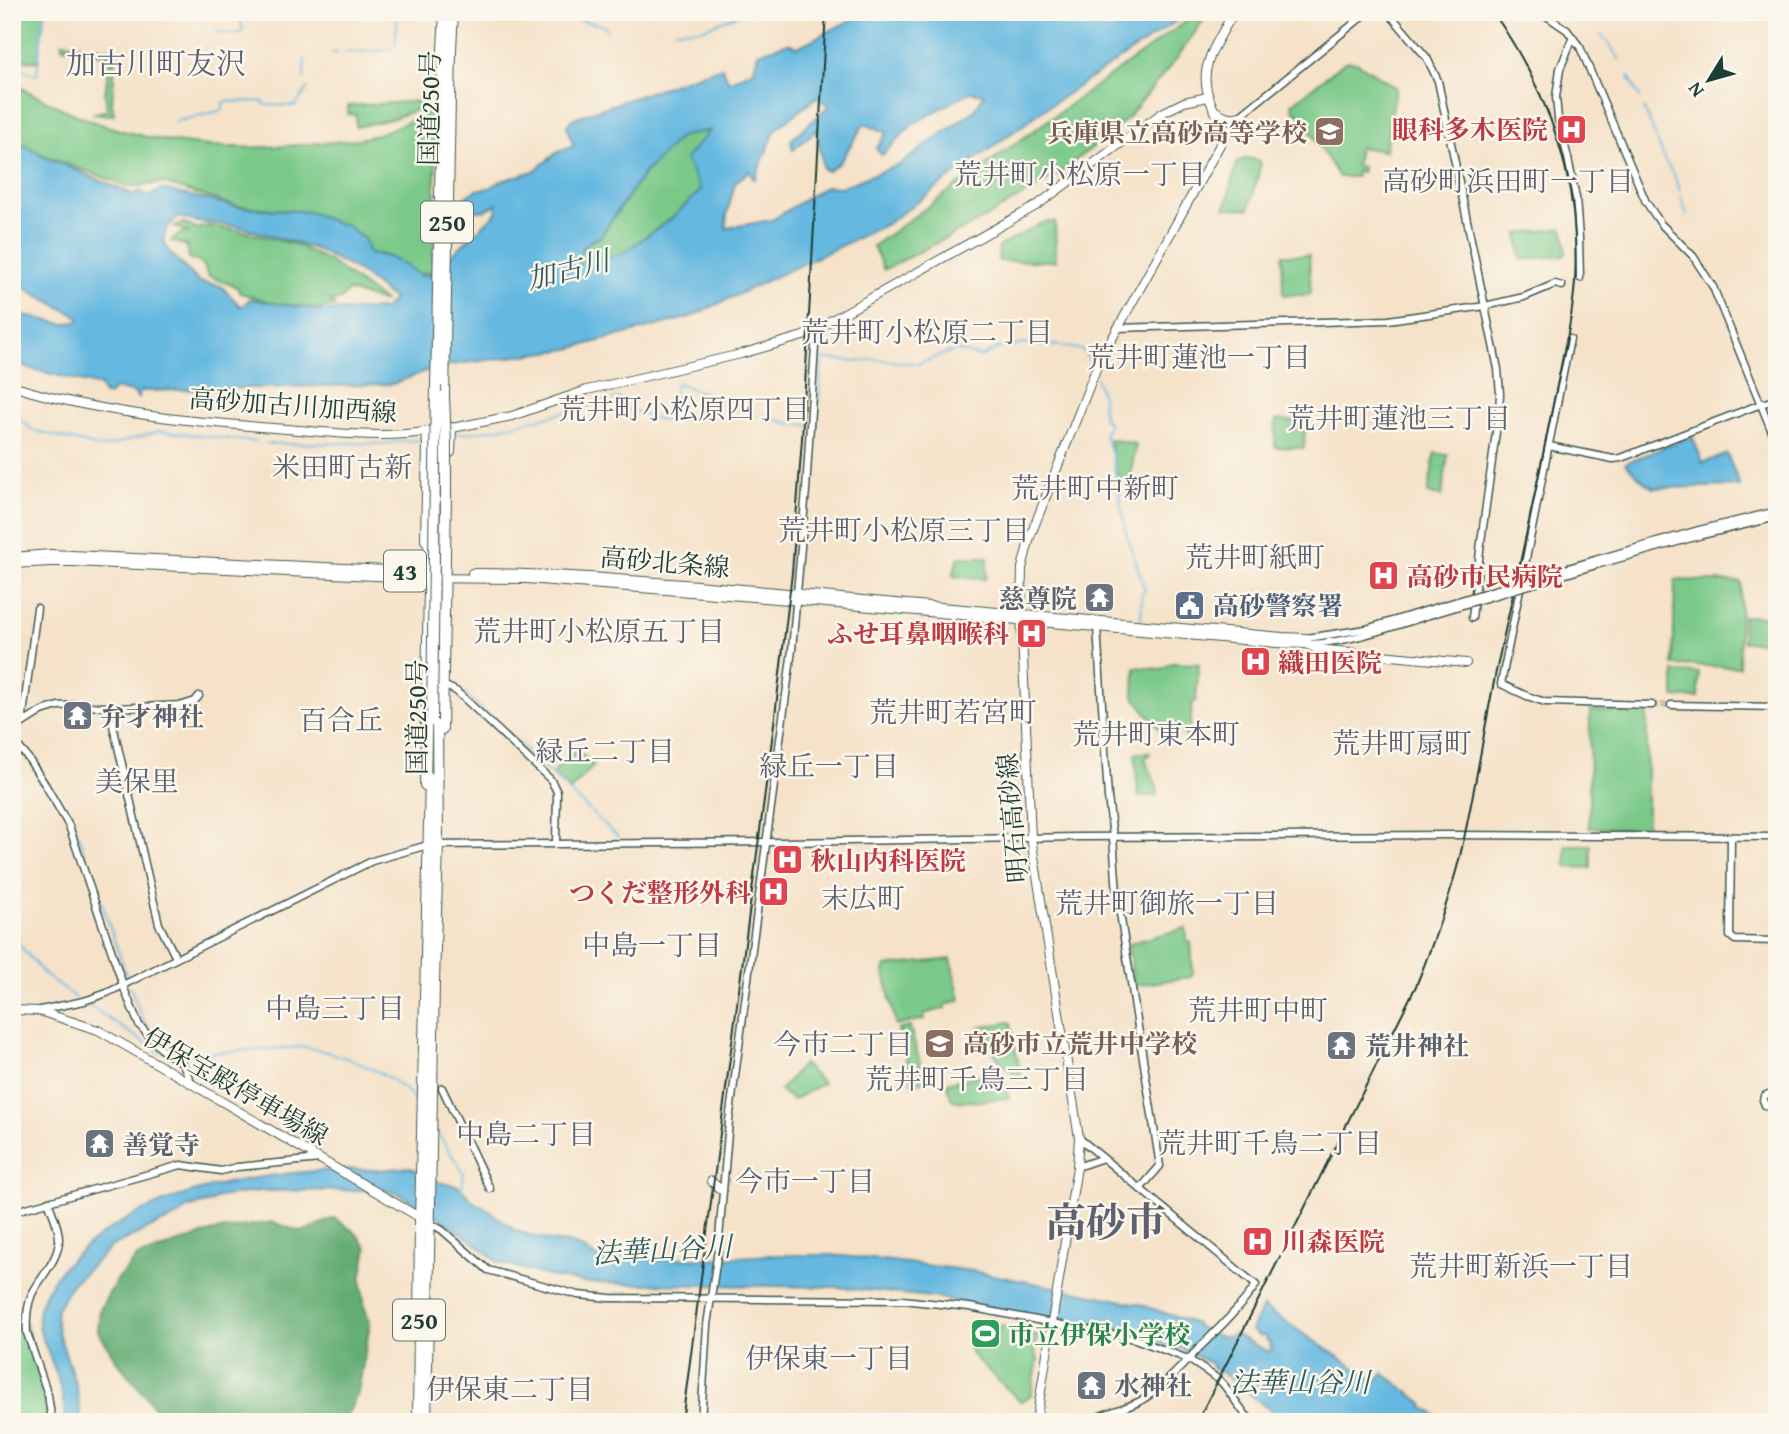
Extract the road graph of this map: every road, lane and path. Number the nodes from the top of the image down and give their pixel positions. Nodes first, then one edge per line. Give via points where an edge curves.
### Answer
1 (445, 12) edge
2 (453, 12) edge
3 (1234, 12) edge
4 (1368, 12) edge
5 (1388, 12) edge
6 (1541, 12) edge
7 (1573, 37) junction
8 (447, 49) junction
9 (1208, 97) junction
10 (1216, 110) junction
11 (1240, 116) junction
12 (1227, 132) junction
13 (1580, 278) dead end
14 (1562, 286) dead end
15 (1485, 306) junction
16 (1117, 328) junction
17 (816, 330) junction
18 (1570, 339) dead end
19 (12, 386) edge
20 (436, 386) junction
21 (444, 396) junction
22 (1777, 399) edge
23 (1761, 404) junction
24 (451, 428) junction
25 (427, 432) junction
26 (1777, 444) edge
27 (1549, 446) junction
28 (1777, 511) edge
29 (1777, 517) edge
30 (12, 556) edge
31 (1596, 563) junction
32 (12, 564) edge
33 (428, 571) junction
34 (445, 572) junction
35 (798, 597) junction
36 (37, 608) dead end
37 (1021, 617) junction
38 (1472, 618) dead end
39 (1097, 628) junction
40 (1306, 641) junction
41 (1466, 663) dead end
42 (443, 685) junction
43 (199, 696) dead end
44 (1653, 705) tunnel mouth
45 (1671, 705) tunnel mouth
46 (1777, 707) edge
47 (109, 708) junction
48 (434, 721) junction
49 (24, 722) junction
50 (12, 730) edge
51 (12, 739) edge
52 (1113, 836) junction
53 (1731, 837) junction
54 (1777, 837) edge
55 (1031, 838) junction
56 (767, 842) junction
57 (556, 843) junction
58 (433, 844) junction
59 (1777, 941) edge
60 (176, 958) junction
61 (123, 985) junction
62 (12, 1010) edge
63 (39, 1011) junction
64 (192, 1084) junction
65 (442, 1088) dead end
66 (1777, 1088) edge
67 (1777, 1106) edge
68 (1079, 1138) junction
69 (1103, 1158) junction
70 (322, 1161) junction
71 (1077, 1167) junction
72 (711, 1181) dead end
73 (491, 1189) dead end
74 (720, 1189) dead end
75 (1140, 1189) junction
76 (48, 1201) junction
77 (12, 1212) edge
78 (425, 1216) junction
79 (711, 1299) junction
80 (1052, 1322) junction
81 (1188, 1360) junction
82 (1091, 1421) edge
83 (52, 1422) edge
84 (418, 1422) edge
85 (426, 1422) edge
86 (701, 1422) edge
87 (1036, 1422) edge
88 (1253, 1422) edge

1 - 8 highway, 国道250号 / 250
2 - 8 highway, 国道250号 / 250
3 - 9 main road via 1207,64
4 - 11 street
5 - 15 street via 1427,58 1438,81
6 - 7 street
7 - 13 street via 1560,69 1556,97 1576,198
7 - 23 street via 1646,202 1713,287
8 - 20 highway, 国道250号 / 250
8 - 21 highway, 国道250号 / 250
9 - 10 main road
9 - 17 main road, 高砂加古川加西線 via 1162,114 1036,206
10 - 11 main road via 1225,116
10 - 12 main road
11 - 12 street
12 - 16 main road, 明石高砂線
14 - 15 street via 1555,284
15 - 16 street via 1362,322
15 - 38 street via 1500,403
16 - 37 main road, 明石高砂線 via 1030,537 1022,568
17 - 24 main road, 高砂加古川加西線 via 765,348 587,390 512,416
17 - 35 street
18 - 27 street
19 - 25 main road, 高砂加古川加西線 via 94,407 219,424 365,435
20 - 33 highway, 250, bridge
20 - 48 highway, 国道250号 / 250, bridge
21 - 34 highway, 250, bridge
21 - 48 highway, 国道250号 / 250, bridge
22 - 23 street
23 - 26 street
23 - 27 street via 1621,458
24 - 25 main road, 高砂加古川加西線
24 - 34 highway
25 - 33 highway
27 - 44 street via 1501,684 1545,702
28 - 31 street
29 - 31 street
30 - 33 main road, 高砂北条線 / 43
31 - 40 street, bridge via 1368,634 1320,643
32 - 33 main road, 高砂北条線 / 43
33 - 34 main road, 高砂北条線 / 43
33 - 58 highway, 250 via 425,833
34 - 35 main road, 高砂北条線 / 43 via 587,576
34 - 42 highway, 250
35 - 37 main road, 高砂北条線 / 43
35 - 56 street
36 - 49 street
37 - 39 main road, 高砂北条線 / 43
37 - 40 main road, 高砂北条線 / 43
37 - 55 main road, 明石高砂線
39 - 40 main road, 高砂北条線 / 43 via 1277,643
39 - 52 street
40 - 41 main road, 高砂北条線 / 43 via 1317,649
42 - 57 street via 456,691 551,780 557,792
42 - 58 highway, 250 via 443,824
43 - 47 street via 183,705
45 - 46 street
47 - 49 street via 63,705
47 - 60 street via 159,924
48 - 58 highway, 国道250号 / 250
49 - 50 street
51 - 61 street via 69,826
52 - 53 street
52 - 55 street
52 - 75 street via 1117,894 1160,1166
53 - 54 street
53 - 59 street via 1730,936
55 - 56 street
55 - 68 main road, 明石高砂線
56 - 57 street
56 - 79 street via 729,1121
57 - 58 street
58 - 60 street via 372,861
58 - 78 highway, 国道250号 / 250
60 - 61 street
61 - 63 street via 92,999
61 - 64 street via 139,1025 164,1052 181,1062
62 - 63 main road, 伊保宝殿停車場線
63 - 64 main road, 伊保宝殿停車場線 via 98,1030
64 - 70 main road, 伊保宝殿停車場線
65 - 73 street
66 - 67 street via 1763,1100 1769,1107
68 - 69 street
68 - 71 main road, 明石高砂線
69 - 71 street
69 - 75 street
70 - 76 street via 221,1171 181,1165
70 - 78 main road, 伊保宝殿停車場線
71 - 80 main road, 明石高砂線
72 - 74 main road
75 - 81 street via 1256,1284
76 - 77 street
76 - 83 street via 58,1228 58,1247 27,1309 27,1333
78 - 79 street via 488,1270 500,1274 599,1298
78 - 84 highway, 国道250号 / 250
78 - 85 highway, 国道250号 / 250
79 - 80 street via 902,1300
79 - 86 street
80 - 81 street via 1135,1339
80 - 87 main road, 明石高砂線
81 - 82 street via 1141,1400
81 - 88 street via 1224,1385

